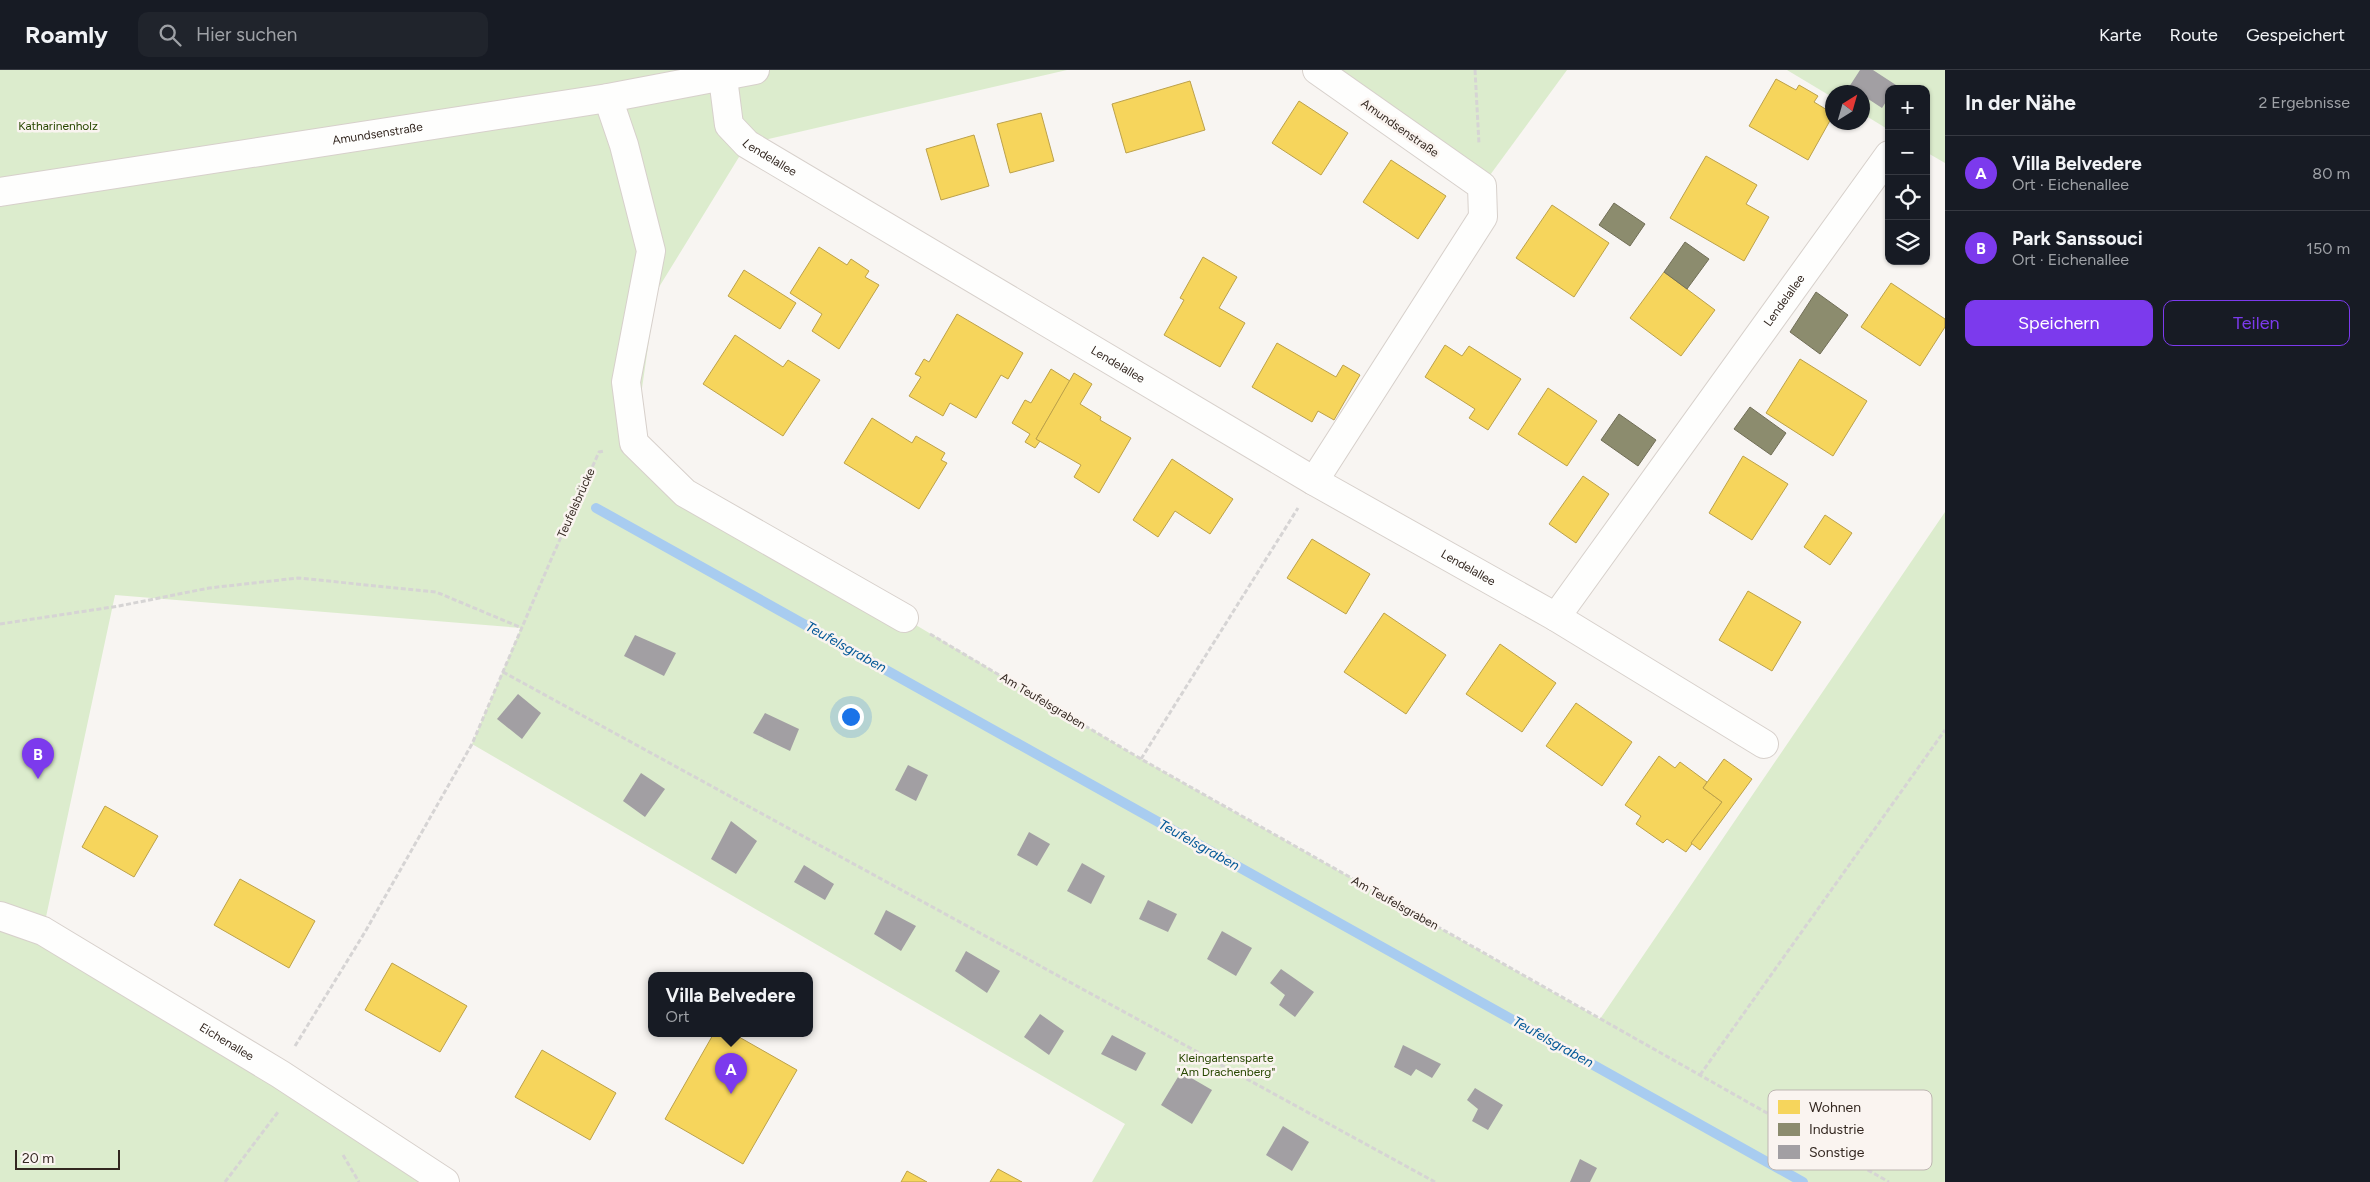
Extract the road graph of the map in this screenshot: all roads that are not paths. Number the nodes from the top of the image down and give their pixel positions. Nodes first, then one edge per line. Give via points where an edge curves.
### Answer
1 (755, 70) edge
2 (1317, 70) edge
3 (723, 78) junction
4 (608, 98) junction
5 (1885, 161) edge
6 (0, 192) edge
7 (1314, 481) junction
8 (1556, 616) junction
9 (904, 618) road end
10 (1764, 744) dead end
11 (0, 916) edge
12 (445, 1182) edge

1 - 3 street, Amundsenstraße
2 - 7 street, Amundsenstraße via 1482,186 1483,217
3 - 4 street, Amundsenstraße
3 - 7 street, Lendelallee via 729,125 747,144
4 - 6 street, Amundsenstraße
4 - 9 street via 624,145 651,251 626,382 634,442 685,493
5 - 8 street, Lendelallee
7 - 8 street, Lendelallee
8 - 10 street, Lendelallee
11 - 12 street, Eichenallee via 43,931 289,1080

